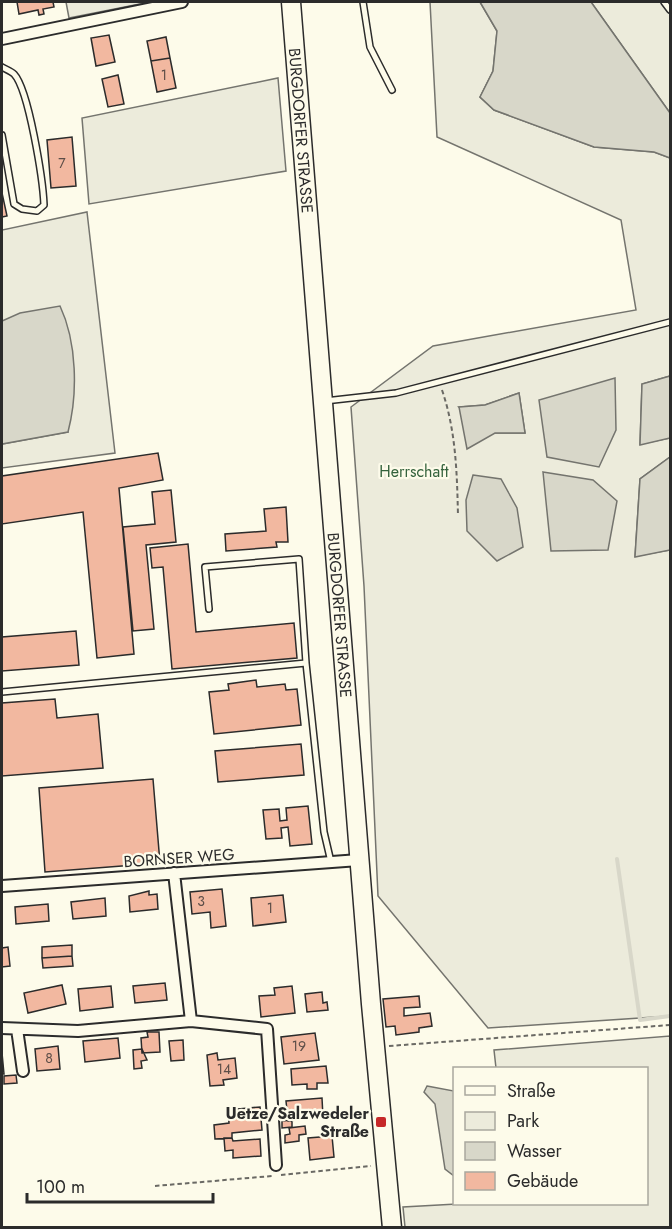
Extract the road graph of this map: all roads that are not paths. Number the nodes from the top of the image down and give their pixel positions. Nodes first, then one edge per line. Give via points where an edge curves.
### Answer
1 (182, 2) edge
2 (291, 2) edge
3 (363, 2) edge
4 (664, 2) edge
5 (670, 10) edge
6 (2, 39) edge
7 (2, 67) edge
8 (392, 90) dead end
9 (2, 135) edge
10 (670, 322) edge
11 (324, 401) junction
12 (209, 609) dead end
13 (306, 663) junction
14 (2, 692) edge
15 (359, 860) junction
16 (331, 862) junction
17 (174, 873) junction
18 (2, 886) edge
19 (191, 1021) junction
20 (2, 1028) edge
21 (17, 1029) junction
22 (23, 1071) dead end
23 (276, 1165) dead end
24 (392, 1227) edge

1 - 6 street
2 - 11 main road, BURGDORFER STRASSE
3 - 8 lane via 370,47
4 - 5 lane
7 - 9 lane via 14,74 28,110 43,188 44,205 37,211 14,204
10 - 11 lane via 396,393
11 - 15 main road, BURGDORFER STRASSE
12 - 13 lane via 205,567 299,559
13 - 14 lane
13 - 16 lane via 324,832
15 - 16 street, BORNSER WEG
15 - 24 main road, BURGDORFER STRASSE
16 - 17 street, BORNSER WEG
17 - 18 street, BORNSER WEG
17 - 19 street
19 - 21 street via 78,1031
19 - 23 street via 267,1029
20 - 21 street
21 - 22 street

